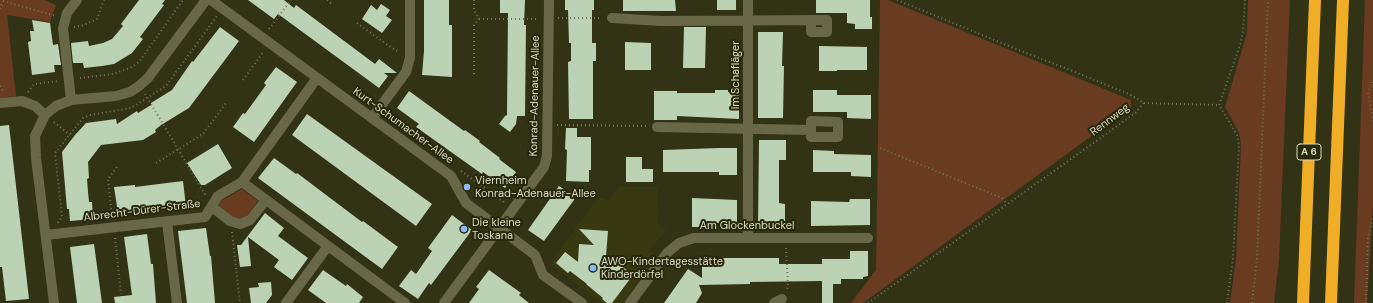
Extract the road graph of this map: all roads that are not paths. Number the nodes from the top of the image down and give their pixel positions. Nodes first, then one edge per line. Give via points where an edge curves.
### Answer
1 (77, 0) edge
2 (206, 0) edge
3 (211, 0) edge
4 (410, 0) edge
5 (549, 0) edge
6 (748, 0) edge
7 (1315, 0) edge
8 (1344, 0) edge
9 (612, 18) dead end
10 (748, 20) junction
11 (811, 20) dead end
12 (317, 78) junction
13 (71, 100) junction
14 (0, 103) edge
15 (45, 115) junction
16 (372, 118) junction
17 (657, 127) road end
18 (748, 129) junction
19 (811, 130) dead end
20 (242, 182) junction
21 (266, 200) junction
22 (212, 207) junction
23 (167, 222) junction
24 (499, 228) junction
25 (46, 235) junction
26 (748, 237) junction
27 (868, 238) dead end
28 (328, 246) junction
29 (54, 303) edge
30 (177, 303) edge
31 (286, 303) edge
32 (405, 303) edge
33 (444, 303) edge
34 (582, 303) edge
35 (630, 303) edge
36 (1303, 303) edge
37 (1331, 303) edge

1 - 13 street via 67,13 64,23
2 - 13 street via 148,78 139,86 116,96
3 - 12 street, Kurt-Schumacher-Allee
4 - 16 street via 410,58 406,72
5 - 24 street, Konrad-Adenauer-Allee via 547,156 544,168
6 - 10 street, Im Schafläger
7 - 36 highway, A 6
8 - 37 highway, A 6
9 - 10 street via 661,21
10 - 11 street
10 - 18 street, Im Schafläger
12 - 16 street, Kurt-Schumacher-Allee
12 - 20 street, Albrecht-Dürer-Straße
13 - 15 street via 56,106
14 - 15 street via 22,101 35,106
15 - 25 street via 35,136
16 - 24 street, Kurt-Schumacher-Allee via 451,176 466,203
17 - 18 street
18 - 19 street
18 - 26 street, Im Schafläger
20 - 21 street
20 - 22 street, Albrecht-Dürer-Straße via 218,196
21 - 22 street via 250,220 240,224 230,221
21 - 28 street
22 - 23 street, Albrecht-Dürer-Straße via 205,217
23 - 25 street, Albrecht-Dürer-Straße
23 - 30 street
24 - 33 street, Konrad-Adenauer-Allee
24 - 34 street, Kurt-Schumacher-Allee via 534,255 543,275
25 - 29 street
26 - 27 street, Am Glockenbuckel
26 - 35 street, Am Glockenbuckel via 694,238 679,244 667,253
28 - 31 street
28 - 32 street

